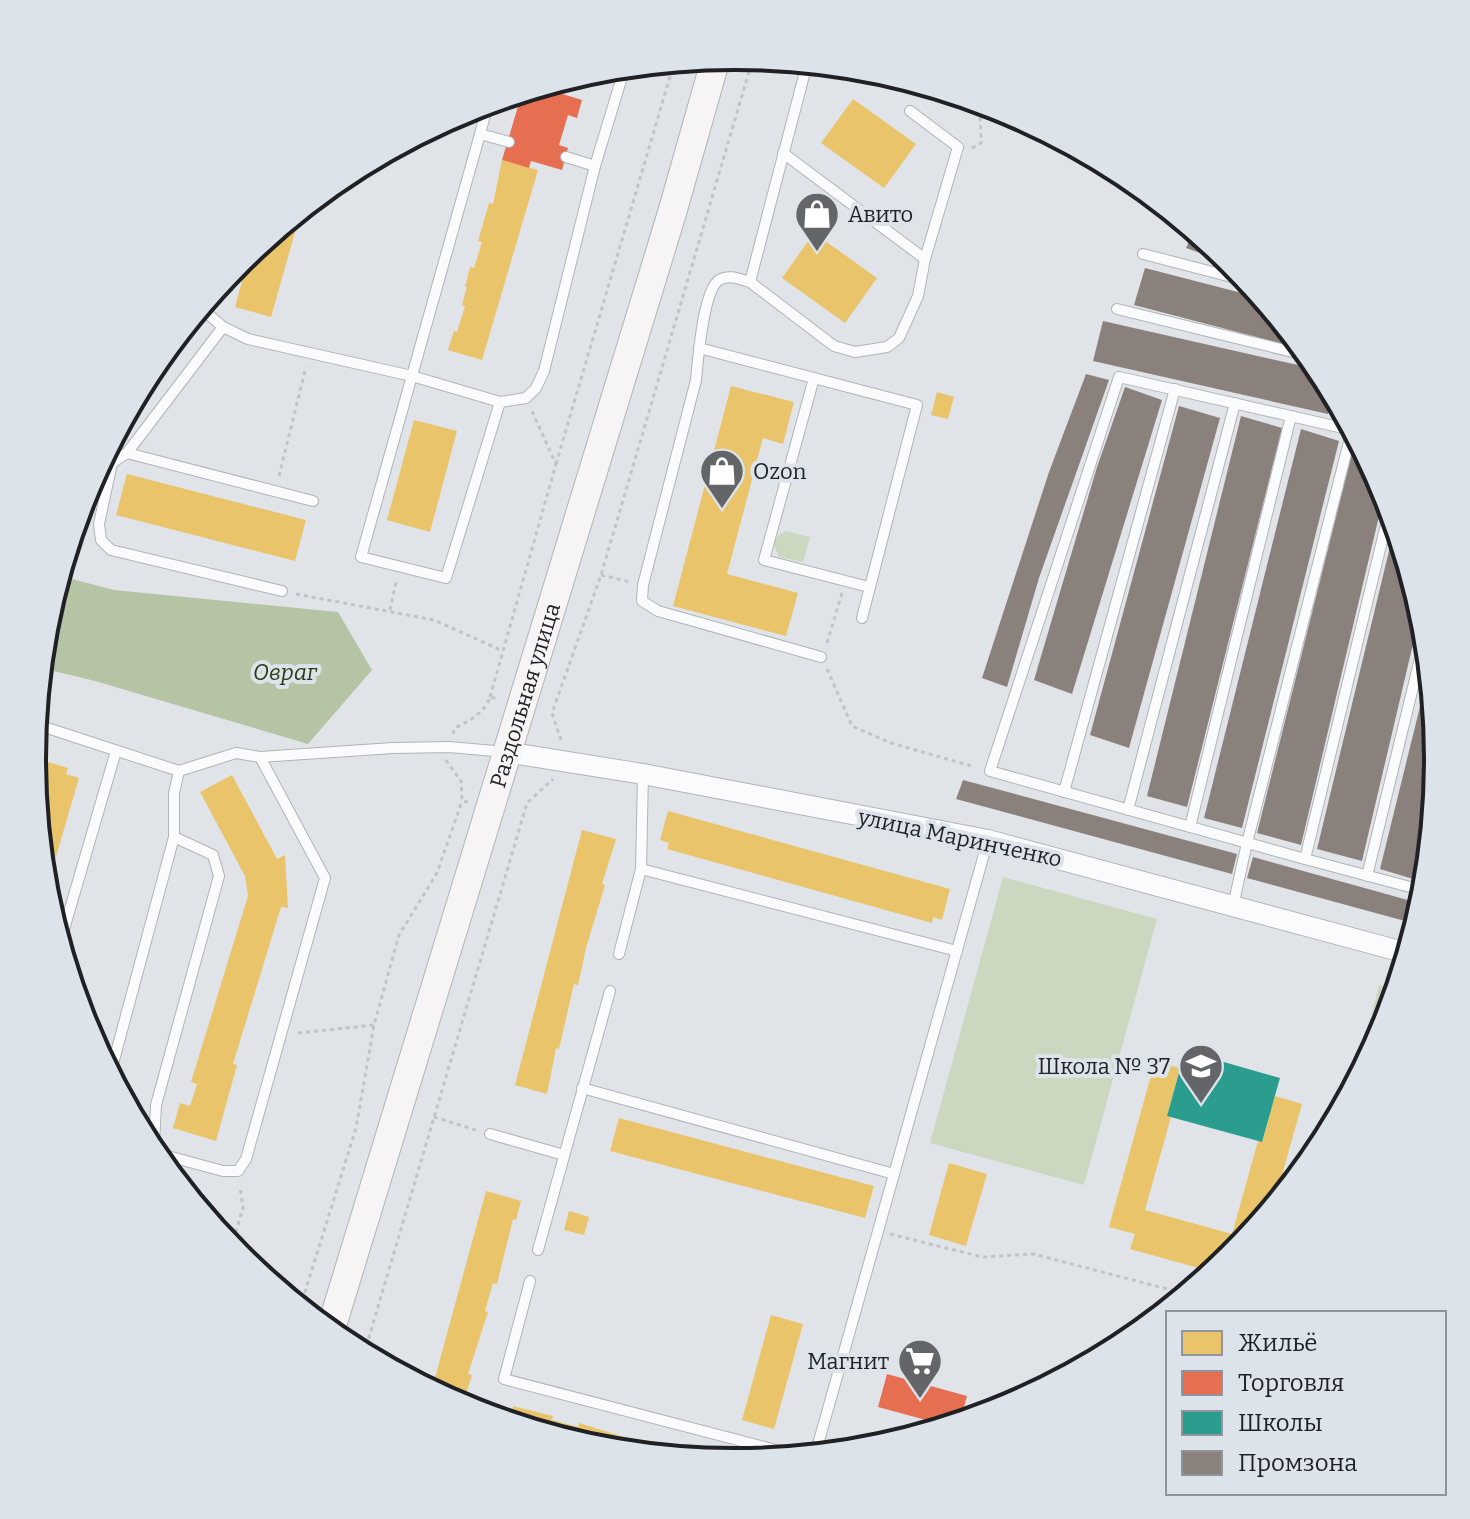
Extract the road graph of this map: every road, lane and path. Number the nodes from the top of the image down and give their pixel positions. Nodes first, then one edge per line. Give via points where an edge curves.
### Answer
1 (712, 71) edge
2 (749, 71) edge
3 (671, 74) edge
4 (804, 74) edge
5 (621, 80) edge
6 (910, 111) dead end
7 (980, 116) edge
8 (484, 118) edge
9 (480, 134) junction
10 (509, 142) dead end
11 (783, 153) junction
12 (566, 157) dead end
13 (955, 158) junction
14 (595, 166) junction
15 (1143, 254) dead end
16 (925, 259) junction
17 (1225, 275) edge
18 (750, 282) junction
19 (1117, 309) dead end
20 (209, 315) edge
21 (223, 327) junction
22 (699, 348) junction
23 (1290, 351) edge
24 (309, 353) junction
25 (412, 376) junction
26 (814, 378) junction
27 (1175, 389) junction
28 (526, 398) junction
29 (500, 402) junction
30 (1235, 403) junction
31 (1291, 416) junction
32 (1338, 427) edge
33 (1348, 446) edge
34 (127, 453) junction
35 (114, 462) edge
36 (556, 464) junction
37 (111, 468) edge
38 (275, 492) junction
39 (313, 501) dead end
40 (1384, 531) edge
41 (400, 567) junction
42 (601, 575) junction
43 (643, 585) junction
44 (869, 587) junction
45 (282, 591) joint
46 (841, 599) dead end
47 (389, 612) junction
48 (862, 618) dead end
49 (503, 651) junction
50 (821, 657) junction
51 (1418, 668) edge
52 (490, 697) dead end
53 (552, 713) dead end
54 (47, 728) edge
55 (116, 751) junction
56 (506, 752) junction
57 (260, 757) junction
58 (179, 771) junction
59 (990, 771) junction
60 (643, 774) junction
61 (1064, 792) junction
62 (462, 801) dead end
63 (1128, 810) junction
64 (523, 816) dead end
65 (1190, 827) junction
66 (174, 837) junction
67 (988, 840) junction
68 (1247, 843) junction
69 (1305, 859) junction
70 (641, 869) junction
71 (1367, 876) junction
72 (1412, 888) edge
73 (1233, 906) junction
74 (66, 923) edge
75 (1397, 950) edge
76 (957, 951) junction
77 (619, 954) dead end
78 (610, 991) dead end
79 (374, 1025) junction
80 (281, 1035) junction
81 (114, 1058) edge
82 (582, 1088) junction
83 (434, 1117) junction
84 (155, 1130) edge
85 (490, 1134) joint
86 (564, 1155) junction
87 (173, 1157) edge
88 (238, 1171) junction
89 (894, 1174) junction
90 (878, 1231) junction
91 (235, 1234) edge
92 (538, 1250) dead end
93 (530, 1281) dead end
94 (1173, 1290) edge
95 (304, 1296) edge
96 (334, 1319) edge
97 (368, 1342) edge
98 (818, 1444) edge
99 (766, 1447) edge

1 - 56 main road, Раздольная улица
2 - 42 path
3 - 36 path
4 - 11 lane
5 - 14 lane
6 - 13 lane via 958,147
7 - 13 path via 981,143
8 - 9 lane
9 - 10 lane
9 - 25 lane
11 - 16 lane
11 - 18 lane
12 - 14 lane
13 - 16 lane
14 - 28 lane via 544,371
15 - 17 lane
16 - 18 lane via 918,296 899,338 887,347 855,352 834,346
18 - 22 lane via 731,277 711,287
19 - 23 lane
20 - 21 lane
21 - 24 lane via 248,339
21 - 34 lane
22 - 26 lane
22 - 43 lane via 696,380
24 - 25 lane
24 - 38 path
25 - 29 lane
25 - 41 lane via 361,557
26 - 44 lane via 917,405
26 - 44 lane via 764,560
27 - 30 lane
27 - 59 lane via 1119,377
27 - 61 lane
28 - 29 lane
28 - 36 path
29 - 41 lane via 446,578
30 - 31 lane
30 - 63 lane
31 - 32 lane
31 - 65 lane
33 - 68 lane
34 - 35 lane
34 - 38 lane
36 - 49 path
37 - 45 lane via 99,524 101,540 111,550
38 - 39 lane
40 - 69 lane
41 - 47 path
42 - 43 path
42 - 53 path
43 - 50 lane via 642,601 658,611
44 - 48 lane
45 - 47 path
46 - 50 path
47 - 49 path via 434,620
49 - 52 path
50 - 59 path via 852,726 891,743
51 - 71 lane
54 - 55 lane
55 - 58 lane
55 - 74 lane
56 - 57 lane via 393,748
56 - 60 street, улица Маринченко
56 - 96 main road, Раздольная улица
57 - 58 lane via 236,753
57 - 80 lane via 325,878
58 - 66 lane
59 - 61 lane
60 - 67 street, улица Маринченко
60 - 70 lane
61 - 63 lane
62 - 79 path via 437,873 399,935
63 - 65 lane
64 - 83 path
65 - 68 lane
66 - 81 lane
66 - 84 lane via 213,855 219,876 156,1105
67 - 73 street, улица Маринченко
67 - 76 lane
68 - 69 lane
68 - 73 lane
69 - 71 lane
70 - 76 lane
70 - 77 lane
71 - 72 lane
73 - 75 street, улица Маринченко
76 - 89 lane
78 - 82 lane
79 - 80 path
79 - 95 path via 356,1128
80 - 88 lane via 246,1159
82 - 86 lane
82 - 89 lane
83 - 85 path
83 - 97 path
85 - 86 lane
86 - 92 lane
87 - 88 lane
88 - 91 path via 243,1208
89 - 90 lane
90 - 94 path via 982,1257 1033,1254
90 - 98 lane
93 - 99 lane via 504,1379

